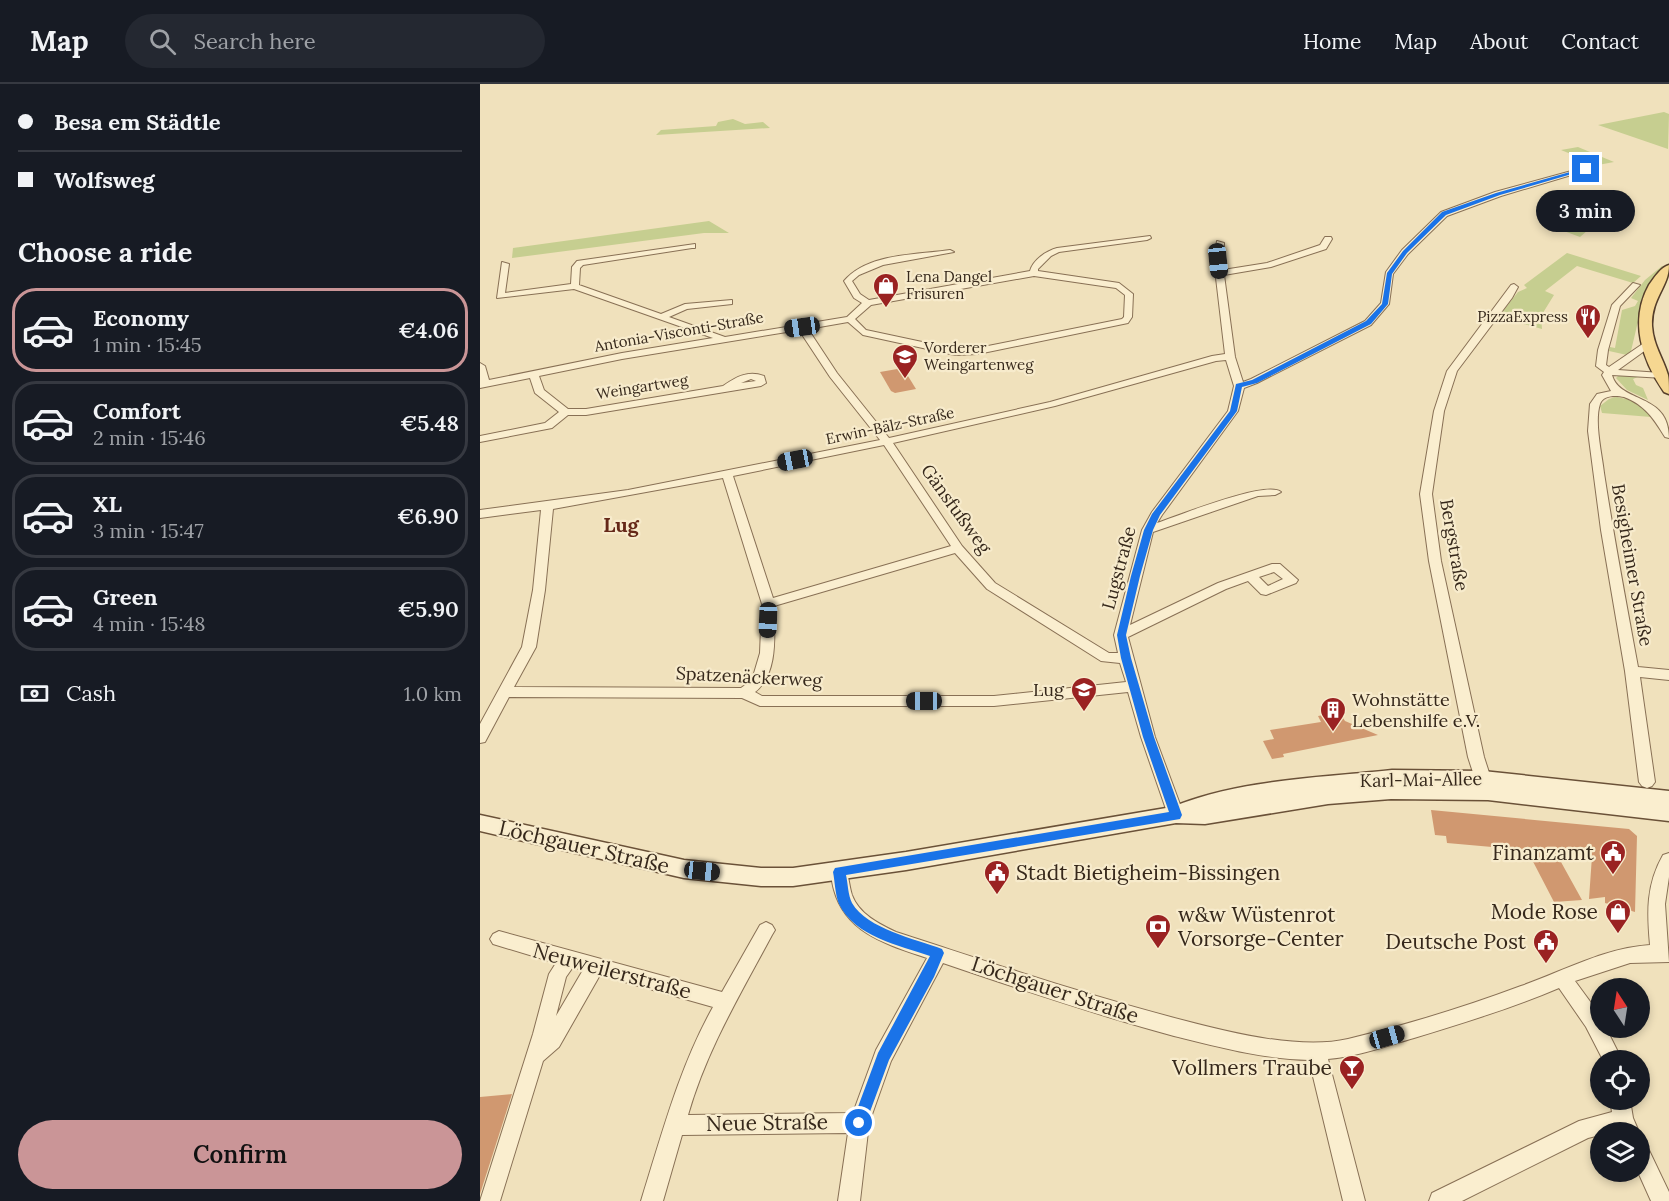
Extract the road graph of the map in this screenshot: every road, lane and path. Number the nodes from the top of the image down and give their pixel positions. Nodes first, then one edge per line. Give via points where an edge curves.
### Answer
1 (1586, 169) dead end
2 (1147, 238) dead end
3 (1328, 239) dead end
4 (1220, 243) dead end
5 (692, 246) dead end
6 (950, 252) dead end
7 (505, 264) dead end
8 (1669, 269) edge
9 (1034, 273) junction
10 (1220, 273) junction
11 (1636, 285) dead end
12 (575, 286) junction
13 (1514, 287) dead end
14 (729, 302) dead end
15 (867, 303) junction
16 (663, 316) junction
17 (850, 319) junction
18 (802, 327) junction
19 (723, 339) junction
20 (1647, 345) junction
21 (1602, 356) junction
22 (1230, 357) junction
23 (1623, 362) junction
24 (480, 366) edge
25 (1610, 372) junction
26 (534, 374) junction
27 (1662, 377) edge
28 (482, 384) edge
29 (1239, 386) junction
30 (724, 390) dead end
31 (1617, 392) junction
32 (565, 412) junction
33 (1669, 435) edge
34 (480, 439) edge
35 (887, 442) junction
36 (727, 474) junction
37 (1275, 492) dead end
38 (547, 508) junction
39 (480, 514) edge
40 (1148, 530) junction
41 (958, 548) junction
42 (1251, 577) dead end
43 (768, 604) junction
44 (1122, 635) junction
45 (1126, 658) junction
46 (1632, 671) junction
47 (1669, 675) edge
48 (1134, 686) junction
49 (505, 692) junction
50 (744, 693) junction
51 (480, 738) edge
52 (1647, 782) dead end
53 (1485, 785) junction
54 (1609, 799) junction
55 (1669, 799) edge
56 (1669, 813) edge
57 (1176, 815) junction
58 (480, 823) edge
59 (1666, 864) edge
60 (839, 872) junction
61 (765, 930) dead end
62 (499, 939) dead end
63 (938, 953) junction
64 (1664, 953) edge
65 (569, 959) junction
66 (595, 967) junction
67 (1563, 979) junction
68 (724, 1001) junction
69 (1607, 1050) edge
70 (1317, 1053) junction
71 (536, 1055) junction
72 (1624, 1117) edge
73 (859, 1123) junction
74 (674, 1125) junction
75 (1650, 1175) edge
76 (489, 1201) edge
77 (652, 1201) edge
78 (849, 1201) edge
79 (1354, 1201) edge
80 (1440, 1201) edge
81 (1662, 1201) edge

1 - 29 street via 1444,214 1405,252 1389,274 1385,304 1368,323
2 - 9 street via 1057,250 1048,254
3 - 10 street via 1323,247 1268,265
4 - 10 street
5 - 12 street via 580,263 576,267
6 - 15 street via 877,264 854,274 848,281
7 - 12 street via 500,296
8 - 20 main road via 1652,290 1647,305
9 - 15 street
9 - 17 street via 1119,286 1129,294 1128,318 978,351 955,352 863,332
10 - 22 street
11 - 21 street via 1616,305
12 - 16 street
13 - 53 street, Bergstraße via 1452,371 1438,411 1426,494 1436,561
14 - 16 street via 685,307
15 - 17 street
16 - 19 street
17 - 18 street, Antonia-Visconti-Straße
18 - 19 street, Antonia-Visconti-Straße
18 - 35 street, Gänsfußweg via 833,375
19 - 26 street, Antonia-Visconti-Straße
20 - 23 street
20 - 27 main road
21 - 23 street
21 - 25 street via 1601,366
22 - 29 street
22 - 35 street, Erwin-Bälz-Straße via 1061,402
23 - 25 street
23 - 27 street
24 - 28 street
25 - 27 street
25 - 31 street via 1607,379
26 - 28 street, Antonia-Visconti-Straße
26 - 32 street via 539,391
29 - 40 street, Lugstraße via 1233,411
30 - 32 street, Weingartweg
31 - 33 street via 1633,396 1656,411
31 - 46 street, Besigheimer Straße via 1601,396 1595,404 1593,430 1606,530
32 - 34 street, Weingartweg via 548,426
35 - 36 street, Erwin-Bälz-Straße
35 - 41 street, Gänsfußweg
36 - 38 street, Erwin-Bälz-Straße
36 - 43 street
37 - 40 street via 1257,493
38 - 39 street, Erwin-Bälz-Straße
38 - 49 street via 529,647
40 - 44 street, Lugstraße
41 - 43 street
41 - 45 street, Gänsfußweg via 992,586 1106,658
42 - 44 street via 1222,586
43 - 50 street via 767,653 758,682
44 - 45 street, Lugstraße
45 - 48 street, Lugstraße
46 - 47 street
46 - 52 street, Besigheimer Straße
48 - 50 street, Spatzenäckerweg via 994,701 760,701
48 - 57 street, Lugstraße
49 - 50 street, Spatzenäckerweg
49 - 51 street
53 - 54 main road, Karl-Mai-Allee
53 - 57 main road, Karl-Mai-Allee via 1328,796 1205,816
54 - 55 main road, Karl-Mai-Allee
54 - 56 main road, Karl-Mai-Allee
57 - 60 main road, Karl-Mai-Allee
58 - 60 main road, Löchgauer Straße via 684,870 761,877
59 - 64 street, Löchgauer Straße via 1656,896
60 - 63 street, Löchgauer Straße via 844,901 873,930
61 - 68 street
62 - 65 street, Neuweilerstraße
63 - 70 street, Löchgauer Straße via 1117,1013 1232,1043
63 - 73 street via 883,1057
64 - 67 street, Löchgauer Straße via 1631,953
65 - 66 street, Neuweilerstraße
65 - 71 street via 558,974
66 - 68 street, Neuweilerstraße
66 - 71 street via 552,1041
67 - 69 street via 1593,1021
67 - 70 street, Löchgauer Straße via 1408,1031
68 - 74 street via 688,1081
70 - 79 street
71 - 76 street
72 - 80 street via 1586,1128
73 - 74 street, Neue Straße
73 - 78 street
74 - 77 street
75 - 81 street

